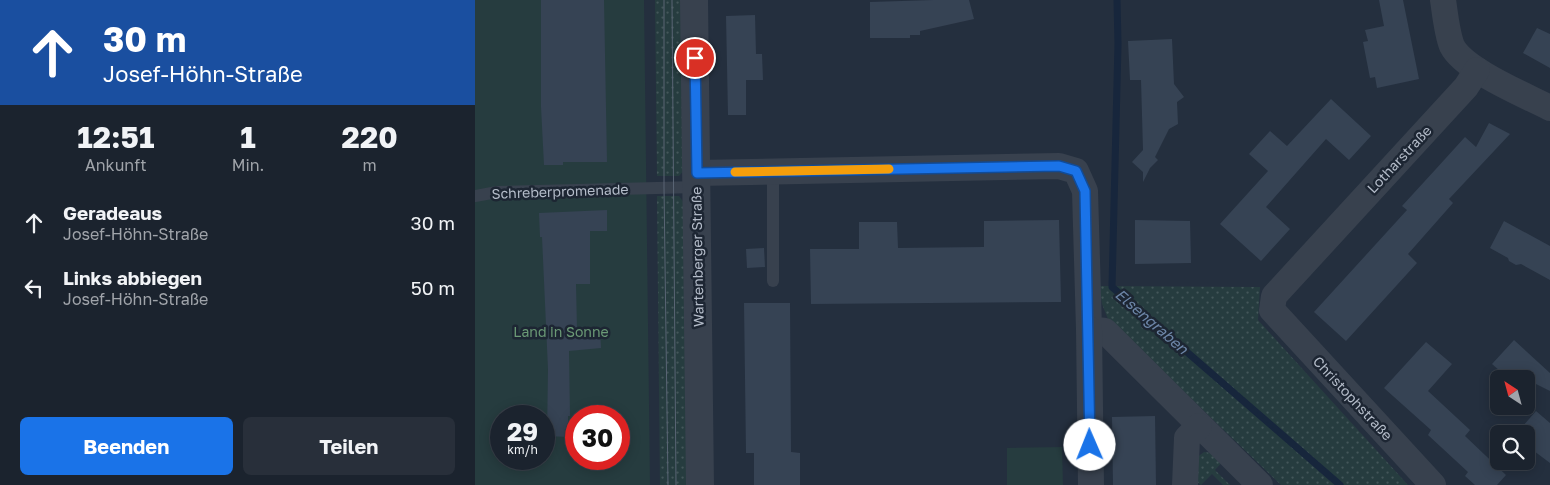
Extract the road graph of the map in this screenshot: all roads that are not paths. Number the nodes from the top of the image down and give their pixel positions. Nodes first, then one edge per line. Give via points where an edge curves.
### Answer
1 (694, 0) edge
2 (1443, 0) edge
3 (1477, 70) junction
4 (1550, 108) edge
5 (773, 171) junction
6 (697, 180) junction
7 (475, 196) edge
8 (773, 281) dead end
9 (1272, 310) joint
10 (1089, 329) junction
11 (1199, 426) junction
12 (700, 485) edge
13 (1091, 485) edge
14 (1185, 485) edge
15 (1260, 485) edge
16 (1433, 485) edge

1 - 6 street, Wartenberger Straße
2 - 3 street via 1452,45 1461,59
3 - 4 street
3 - 9 street, Lotharstraße via 1274,296
5 - 6 street
5 - 8 lane
5 - 10 street via 1059,166 1076,171 1085,191
6 - 7 lane, Schreberpromenade via 646,188 497,192
6 - 12 street, Wartenberger Straße
9 - 16 street, Christophstraße
10 - 11 street via 1105,331
10 - 13 street
11 - 14 street via 1187,438
11 - 15 street

